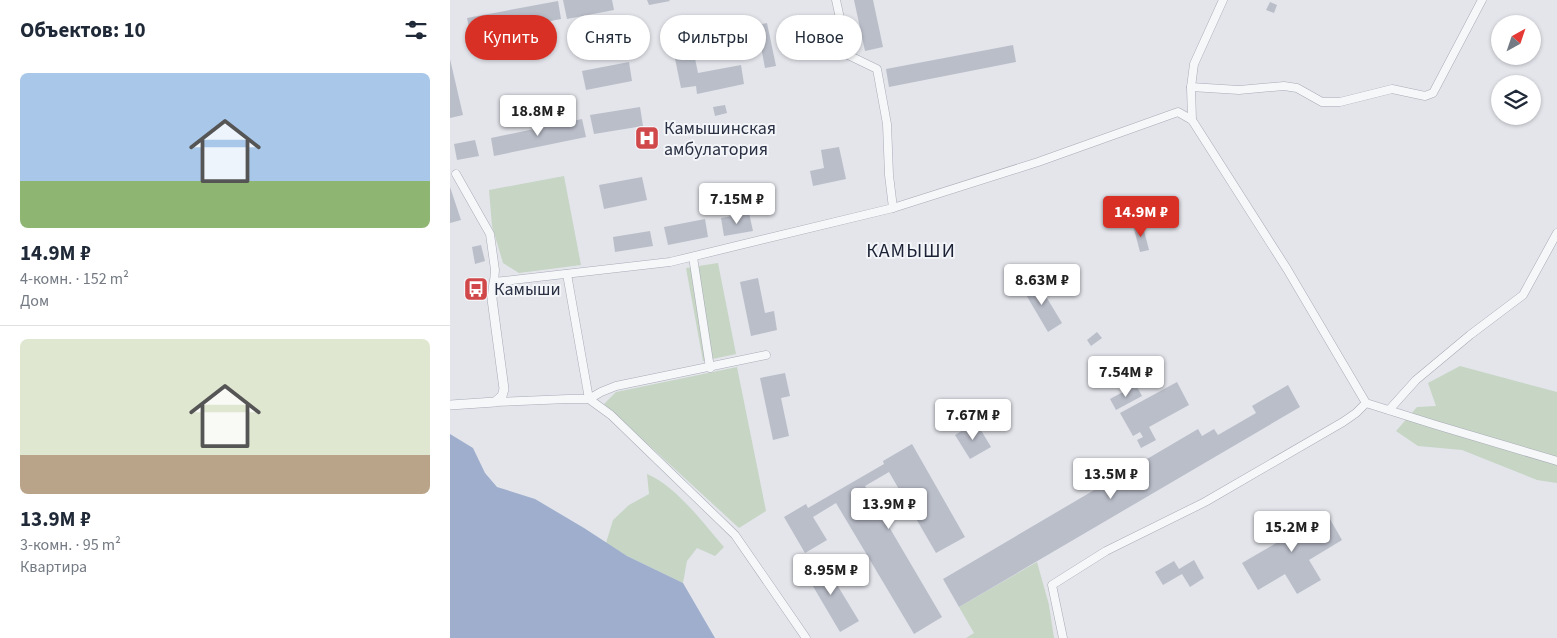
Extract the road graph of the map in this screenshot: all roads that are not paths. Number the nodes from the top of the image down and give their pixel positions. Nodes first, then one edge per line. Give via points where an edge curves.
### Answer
1 (836, 0) edge
2 (1223, 0) edge
3 (1482, 0) edge
4 (1191, 87) junction
5 (1192, 120) junction
6 (456, 174) dead end
7 (893, 208) junction
8 (1557, 234) edge
9 (693, 257) junction
10 (567, 274) junction
11 (494, 282) junction
12 (766, 356) dead end
13 (710, 368) junction
14 (589, 400) junction
15 (495, 402) junction
16 (1366, 403) junction
17 (450, 405) edge
18 (1389, 410) junction
19 (1557, 460) edge
20 (806, 638) edge
21 (1063, 638) edge

1 - 7 street via 848,55 877,69 887,124 888,175
2 - 4 street via 1194,64
3 - 4 street via 1430,95 1392,88 1340,102 1322,102 1297,88 1284,86 1239,90
4 - 5 street
5 - 7 street via 1178,112 1038,162
5 - 16 street via 1287,269
6 - 11 street via 490,234
7 - 9 street
8 - 18 street via 1523,295 1416,380
9 - 10 street
9 - 13 street
10 - 11 street
10 - 14 street
11 - 15 street via 492,299 504,389
12 - 13 street
13 - 14 street via 616,386
14 - 15 street
14 - 20 street via 611,415 735,535
15 - 17 street
16 - 18 street
16 - 21 street via 1343,422 1205,502 1106,551 1052,585
18 - 19 street

